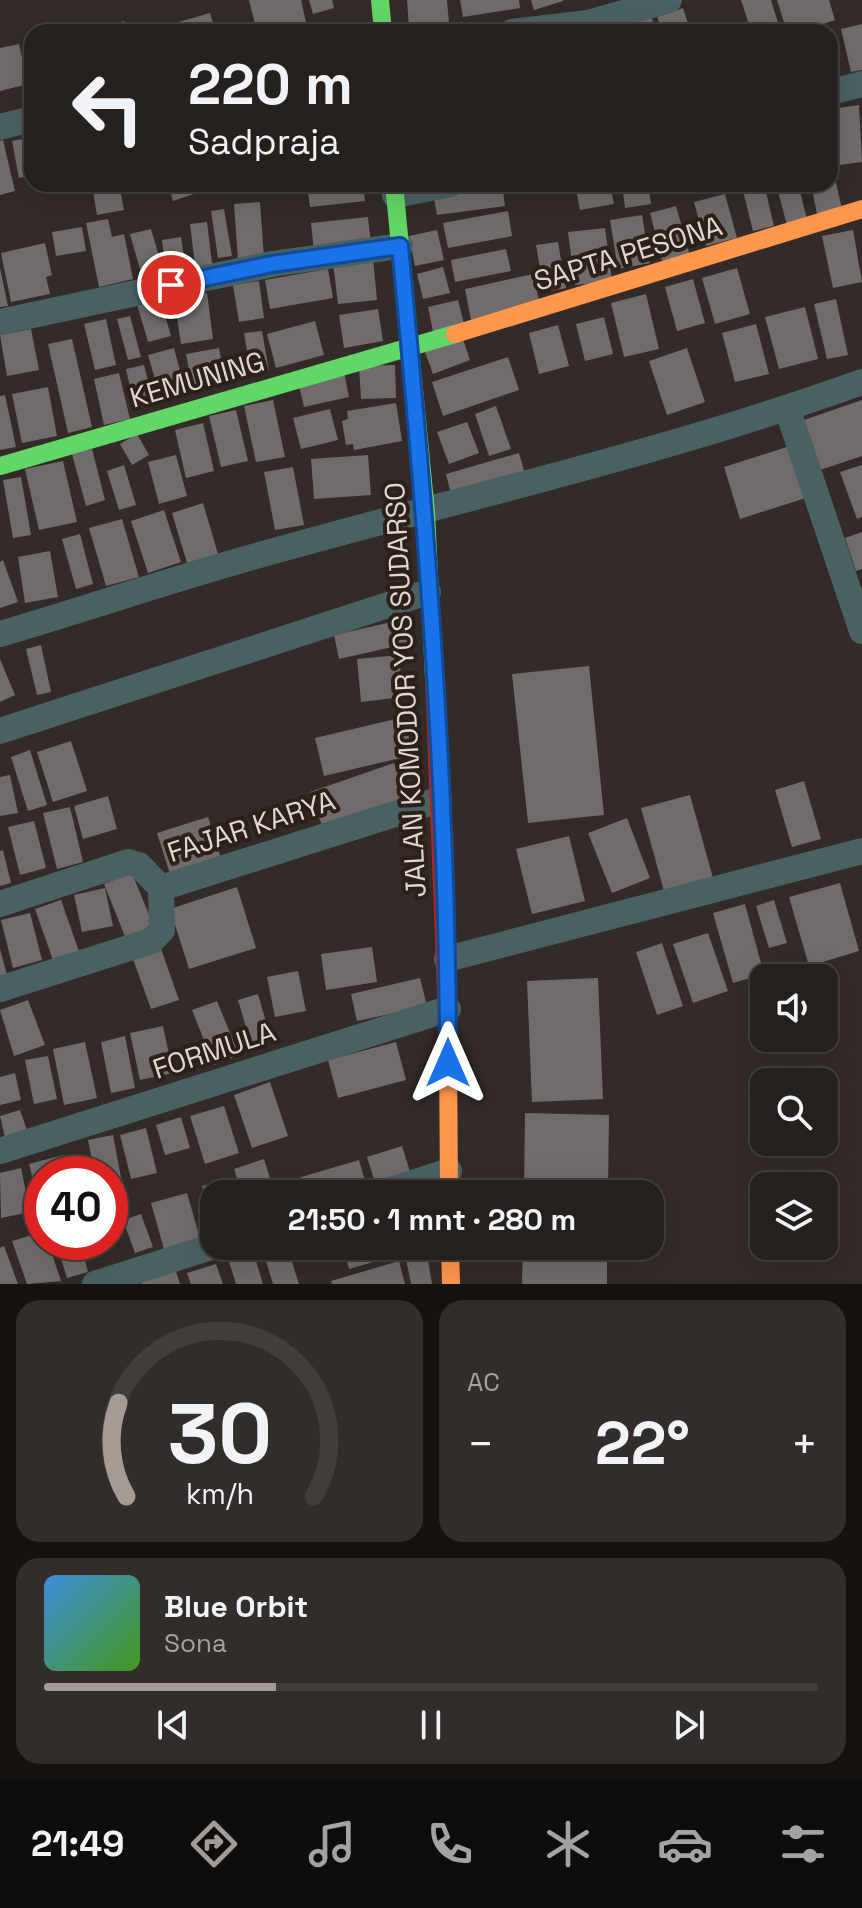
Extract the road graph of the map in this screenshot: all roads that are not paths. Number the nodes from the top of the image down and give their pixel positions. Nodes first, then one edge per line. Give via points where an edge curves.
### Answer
1 (380, 0) edge
2 (669, 0) edge
3 (382, 24) edge
4 (580, 24) edge
5 (862, 84) edge
6 (838, 90) edge
7 (24, 121) edge
8 (0, 127) edge
9 (395, 192) edge
10 (862, 209) edge
11 (400, 246) junction
12 (0, 322) edge
13 (409, 347) junction
14 (862, 382) edge
15 (787, 408) junction
16 (0, 466) edge
17 (426, 512) junction
18 (428, 592) junction
19 (862, 631) edge
20 (0, 634) edge
21 (0, 731) edge
22 (439, 800) junction
23 (862, 851) edge
24 (161, 888) junction
25 (0, 904) edge
26 (447, 959) junction
27 (0, 989) edge
28 (448, 1009) junction
29 (0, 1151) edge
30 (449, 1180) edge
31 (200, 1250) edge
32 (450, 1260) edge
33 (95, 1284) edge
34 (451, 1284) edge

1 - 3 street
2 - 4 street
5 - 6 street
7 - 8 street
9 - 11 street, JALAN KOMODOR YOS SUDARSO
10 - 13 street, SAPTA PESONA
11 - 12 street via 272,264
11 - 13 street, JALAN KOMODOR YOS SUDARSO
13 - 16 street, KEMUNING
13 - 17 street, JALAN KOMODOR YOS SUDARSO
14 - 15 street
15 - 17 street
15 - 19 street
17 - 18 street, JALAN KOMODOR YOS SUDARSO
17 - 20 street via 254,557
18 - 21 street
18 - 22 street, JALAN KOMODOR YOS SUDARSO
22 - 24 street, FAJAR KARYA
22 - 26 street, JALAN KOMODOR YOS SUDARSO
23 - 26 street
24 - 25 street, FAJAR KARYA via 139,865 128,862
24 - 27 street via 162,930 151,941
26 - 28 street, JALAN KOMODOR YOS SUDARSO
28 - 29 street, FORMULA
28 - 30 street, JALAN KOMODOR YOS SUDARSO
31 - 33 street
32 - 34 street

